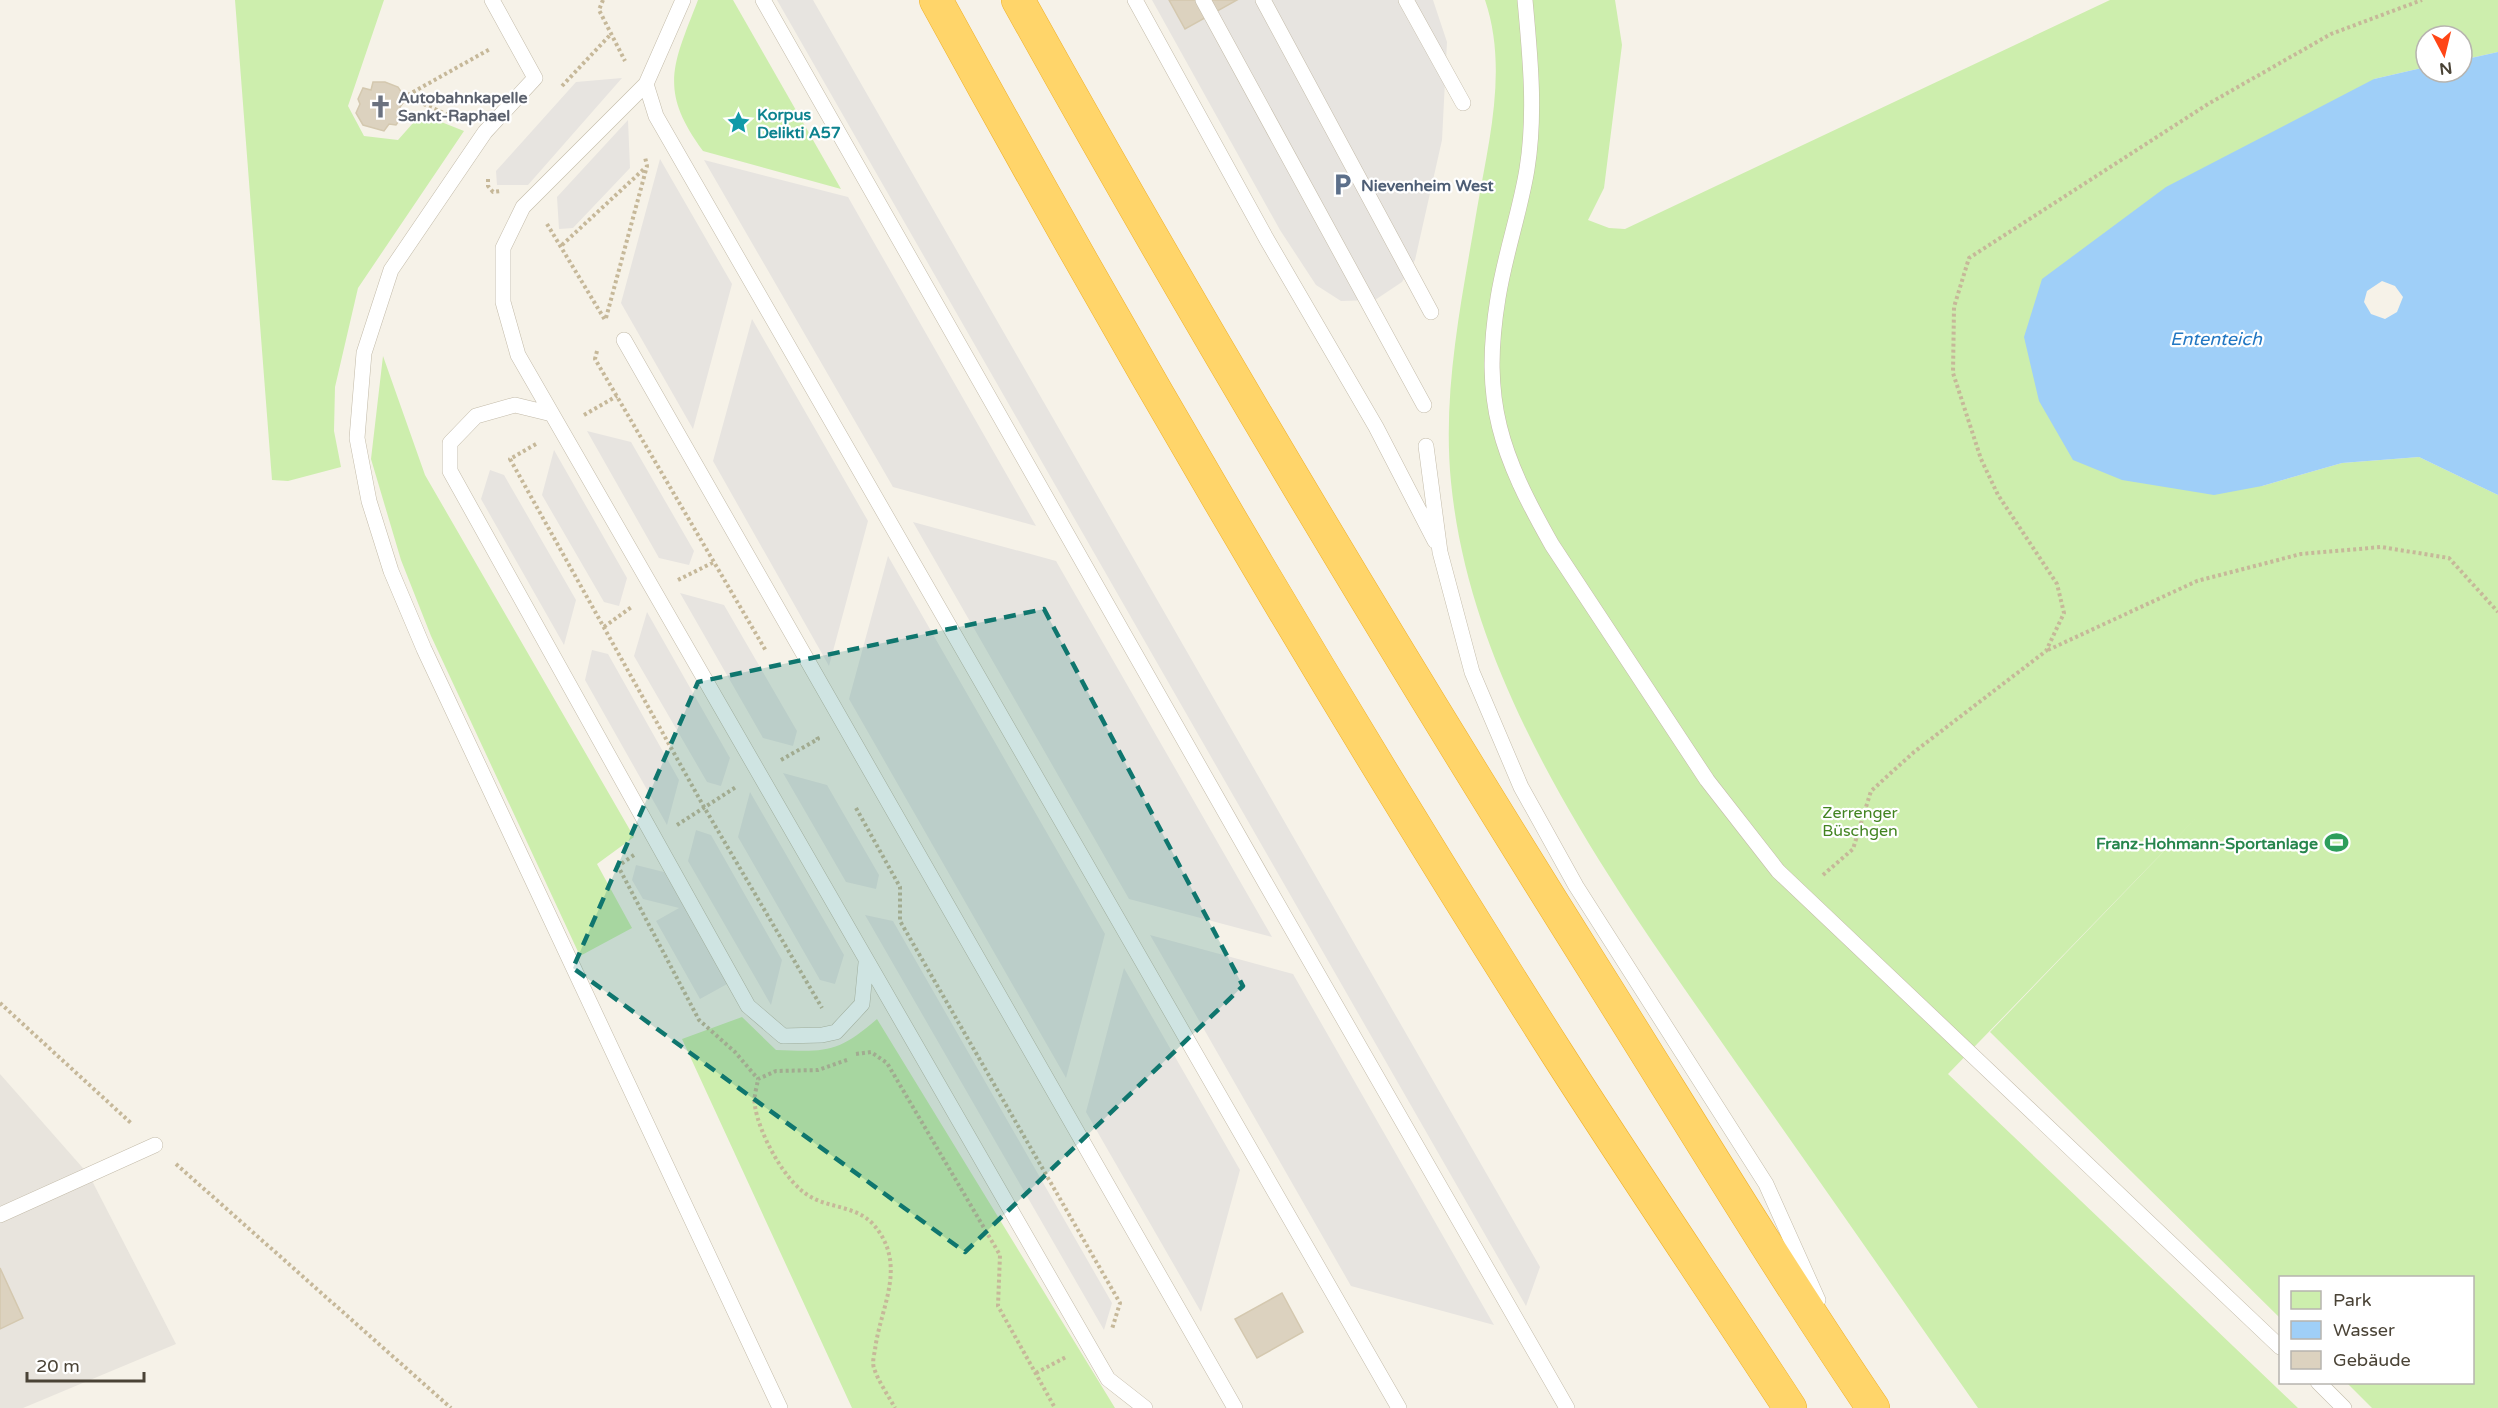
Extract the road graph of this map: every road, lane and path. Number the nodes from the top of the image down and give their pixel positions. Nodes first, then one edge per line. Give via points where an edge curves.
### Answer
1 (492, 0) edge
2 (682, 0) edge
3 (763, 0) edge
4 (936, 0) edge
5 (1018, 0) edge
6 (1134, 0) edge
7 (1203, 0) edge
8 (1263, 0) edge
9 (1406, 0) edge
10 (1525, 0) edge
11 (2422, 0) edge
12 (512, 37) junction
13 (646, 84) junction
14 (1463, 103) dead end
15 (485, 132) junction
16 (647, 166) dead end
17 (562, 245) dead end
18 (1431, 312) dead end
19 (624, 340) dead end
20 (617, 396) dead end
21 (1424, 405) dead end
22 (552, 414) junction
23 (561, 429) junction
24 (1426, 446) dead end
25 (1440, 552) junction
26 (2498, 612) edge
27 (2046, 651) junction
28 (818, 739) dead end
29 (823, 749) dead end
30 (851, 798) dead end
31 (656, 841) junction
32 (1799, 894) junction
33 (866, 963) junction
34 (0, 1003) edge
35 (836, 1032) junction
36 (850, 1058) junction
37 (758, 1079) junction
38 (155, 1145) junction
39 (0, 1215) edge
40 (1088, 1345) junction
41 (2279, 1346) edge
42 (1035, 1373) junction
43 (1854, 1379) junction
44 (2319, 1384) edge
45 (451, 1408) edge
46 (780, 1408) edge
47 (895, 1408) edge
48 (1055, 1408) edge
49 (1145, 1408) edge
50 (1235, 1408) edge
51 (1399, 1408) edge
52 (1567, 1408) edge
53 (1791, 1408) edge
54 (1873, 1408) edge
55 (2344, 1408) edge

1 - 12 lane
2 - 13 lane
3 - 52 lane
4 - 53 highway via 1075,254 1348,714 1565,1066
5 - 43 highway via 1144,228 1437,718
6 - 25 lane via 1376,427
7 - 21 lane
8 - 18 lane
9 - 14 lane
10 - 32 lane via 1531,73 1527,168 1498,298 1491,369 1492,401 1500,435 1516,478 1552,545 1707,780 1755,845
11 - 27 path via 2331,34 2218,98 1969,258 1954,307 1953,373 1981,459 1998,495 2057,584 2064,613
12 - 15 lane via 535,78
12 - 15 path via 406,96
13 - 22 lane via 523,207 503,248 503,302 518,355
13 - 51 lane via 656,116 679,157
15 - 46 lane via 391,270 364,353 357,438 369,501 391,571 424,649
16 - 17 path
19 - 50 lane
20 - 23 path
22 - 23 lane
22 - 31 lane via 515,405 476,416 450,444 450,471
23 - 33 lane
23 - 35 path via 510,459 704,807
24 - 25 lane
25 - 43 lane via 1472,672 1521,787 1576,886 1766,1184
26 - 27 path via 2449,558 2381,548 2301,554 2197,581
27 - 32 path via 1914,752 1871,791 1853,849
28 - 29 path
30 - 40 path via 900,887 900,921 1120,1303 1111,1332
31 - 35 lane via 748,1006 783,1036
31 - 37 path via 618,866 699,1020
32 - 41 lane
33 - 35 lane via 862,1004
33 - 40 lane
34 - 38 path
35 - 36 path
36 - 37 path via 818,1070 776,1071
36 - 42 path via 871,1052 887,1064 1000,1255 998,1306
37 - 47 path via 754,1105 786,1178 811,1197 845,1207 872,1223 886,1249 892,1277 888,1304 876,1337 873,1366
38 - 39 lane
38 - 45 path
40 - 42 path
40 - 49 lane via 1108,1379
42 - 48 path
43 - 54 highway
44 - 55 lane

